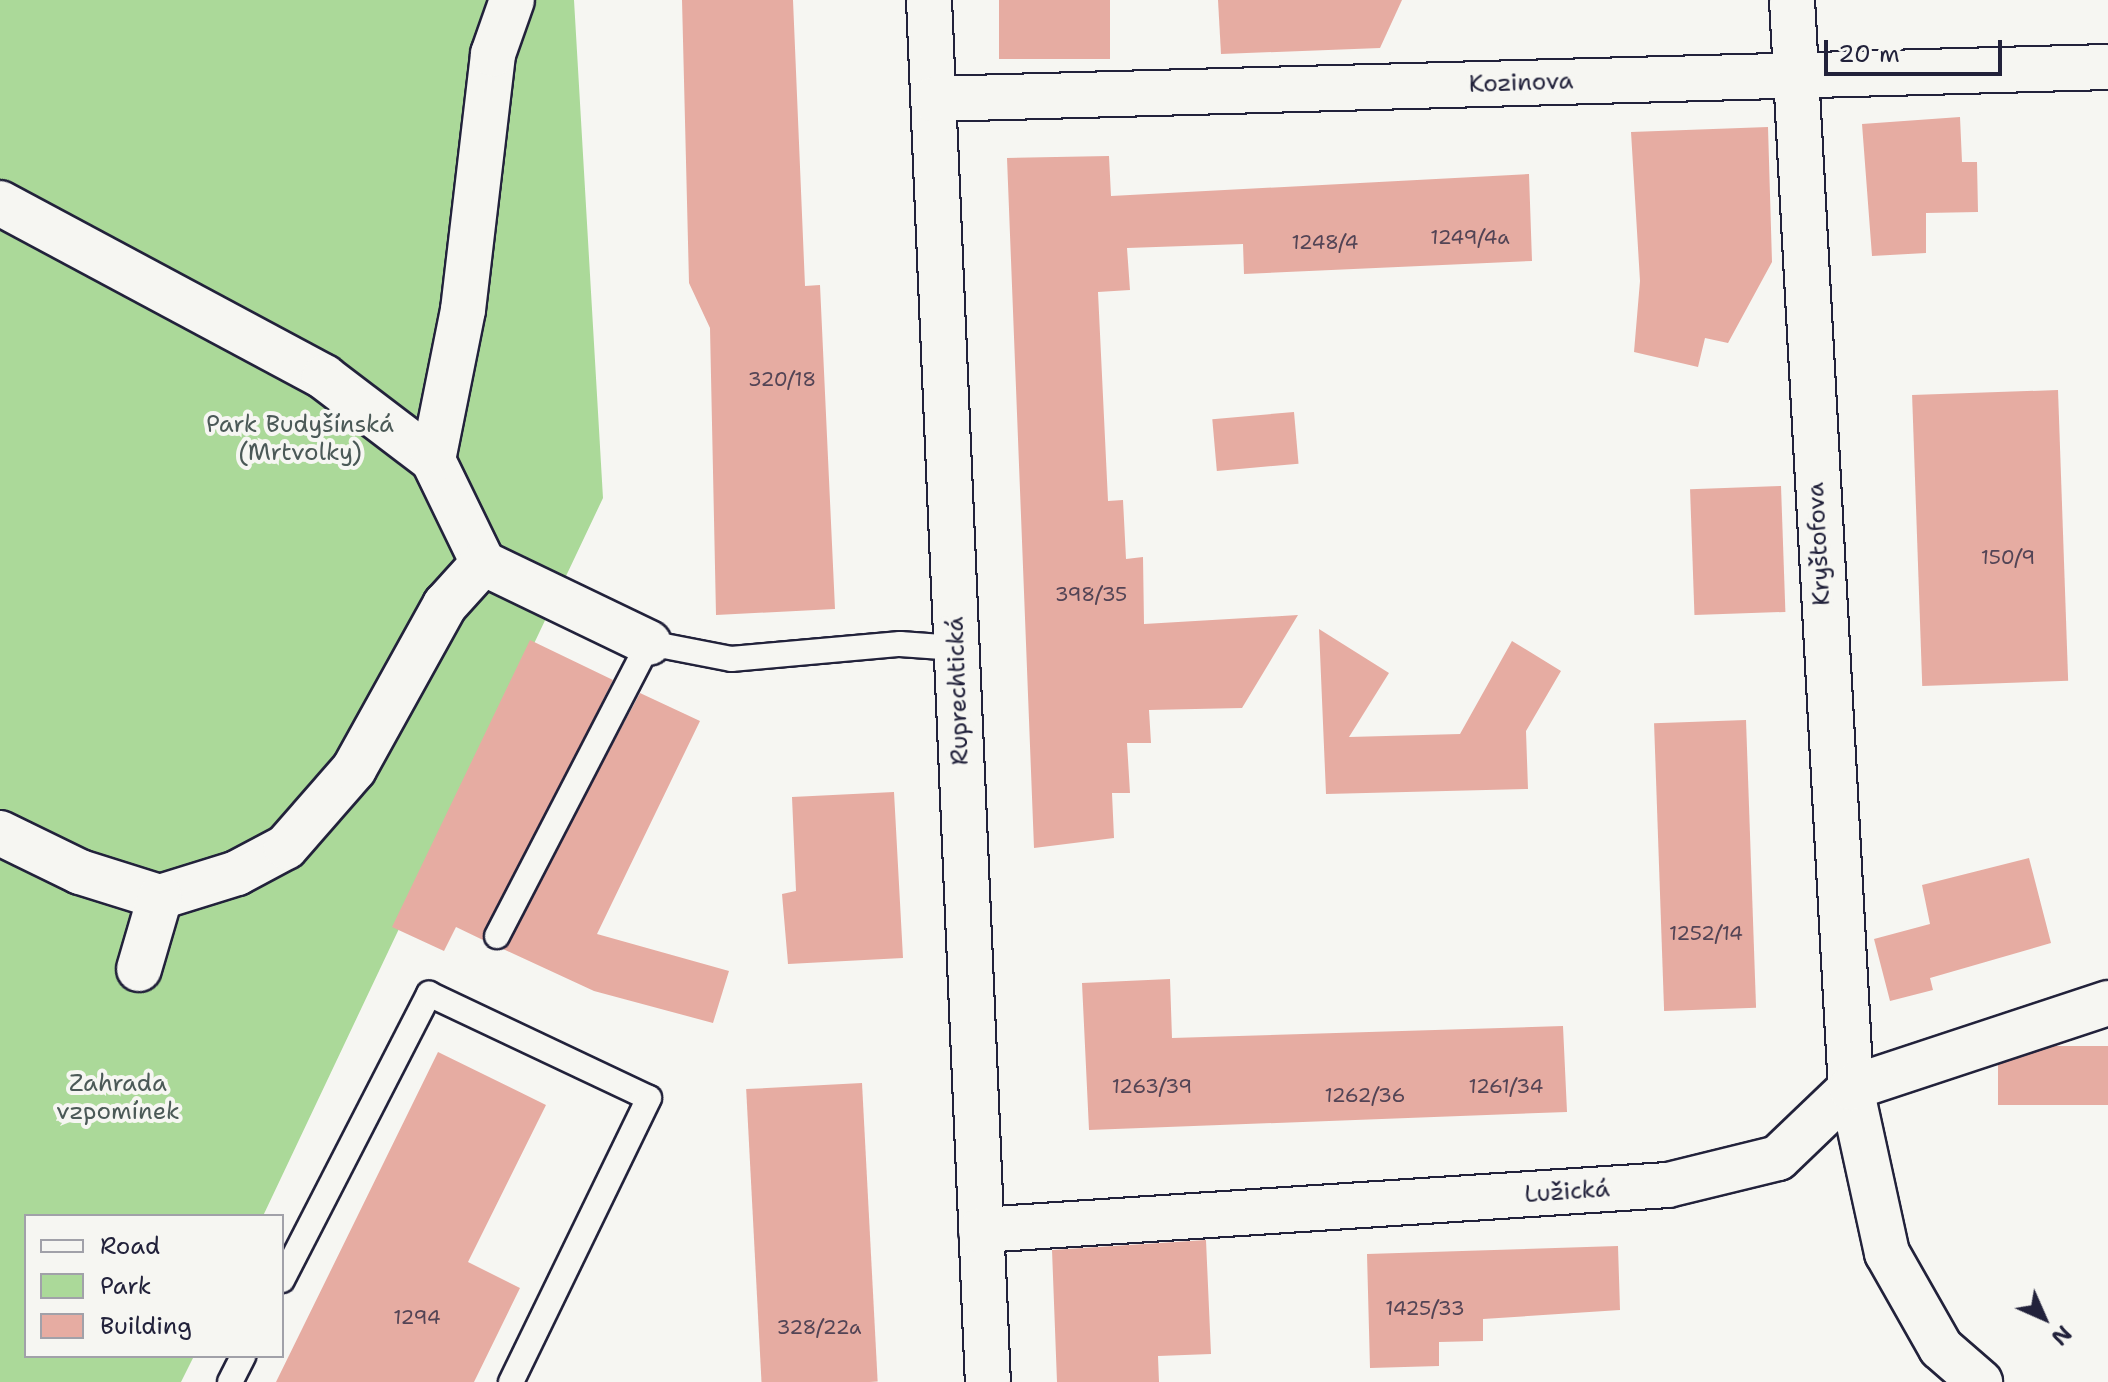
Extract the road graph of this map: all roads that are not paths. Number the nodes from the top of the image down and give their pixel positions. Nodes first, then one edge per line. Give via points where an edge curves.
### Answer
1 (512, 0) edge
2 (929, 0) edge
3 (1792, 0) edge
4 (2108, 67) edge
5 (1792, 75) junction
6 (933, 99) junction
7 (0, 203) edge
8 (433, 460) junction
9 (483, 563) junction
10 (649, 643) junction
11 (956, 648) junction
12 (0, 833) edge
13 (160, 897) junction
14 (497, 936) dead end
15 (139, 969) dead end
16 (2108, 1003) edge
17 (1851, 1088) junction
18 (981, 1230) junction
19 (284, 1276) edge
20 (242, 1358) edge
21 (230, 1382) edge
22 (511, 1382) edge
23 (988, 1382) edge
24 (1980, 1382) edge

1 - 8 street via 493,54 463,310
2 - 6 street, Ruprechtická
3 - 5 street, Kryštofova
4 - 5 street, Kozinova
5 - 6 street, Kozinova
5 - 17 street, Kryštofova
6 - 11 street, Ruprechtická
7 - 8 street via 324,377
8 - 9 street
9 - 10 street
9 - 13 street via 445,605 321,814 286,847 237,873
10 - 11 lane via 731,659 900,644
10 - 14 lane
11 - 18 street, Ruprechtická
12 - 13 street via 80,872
13 - 15 street
16 - 17 street, Lužická
17 - 18 street, Lužická via 1778,1158 1668,1185
17 - 24 street, Kryštofova via 1887,1253 1941,1348
18 - 23 street, Ruprechtická
19 - 22 lane via 429,994 649,1098
20 - 21 lane

